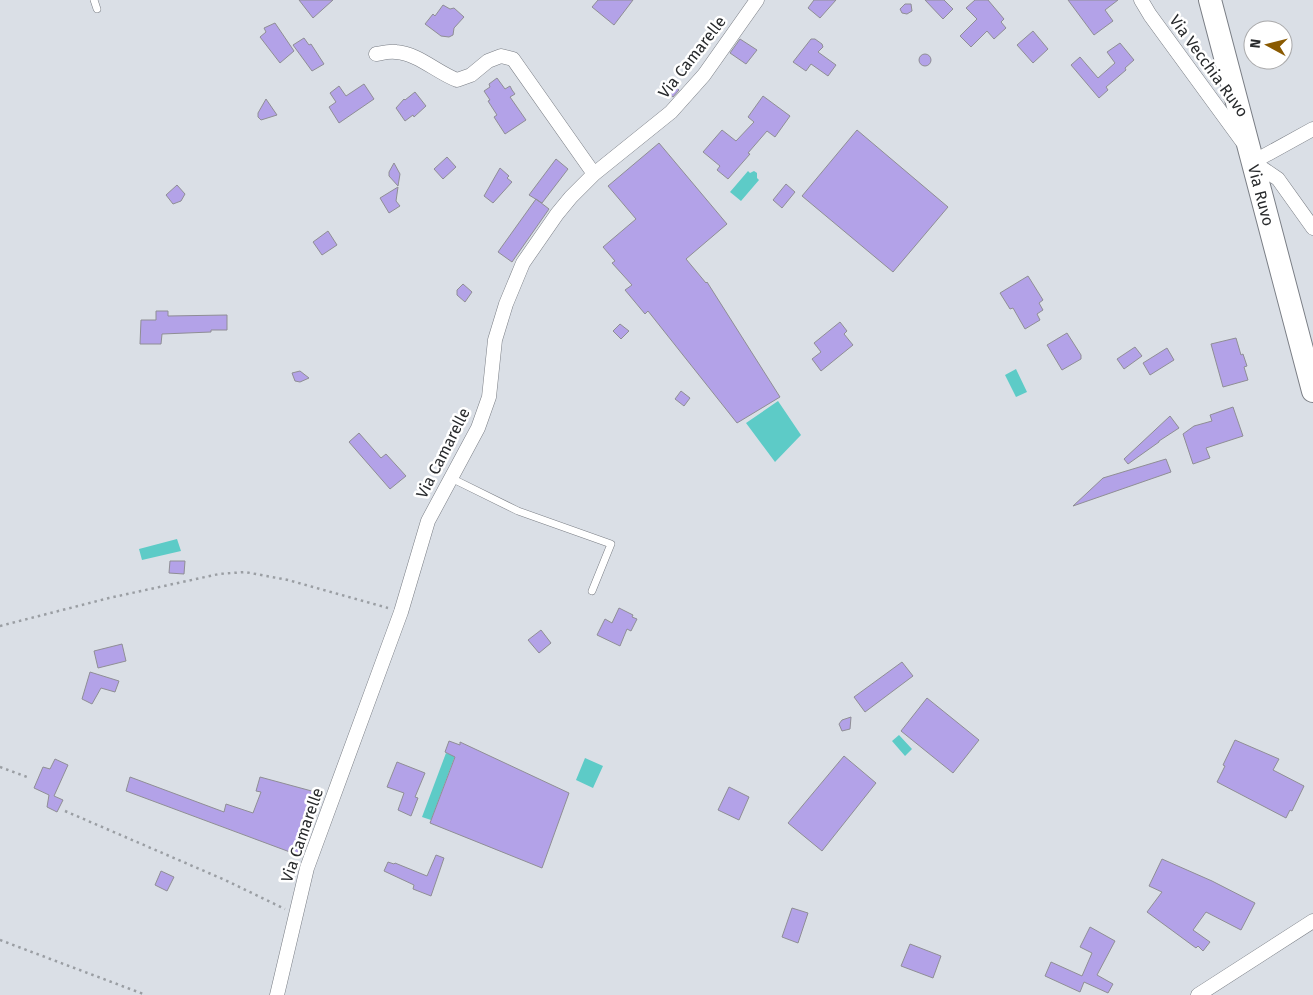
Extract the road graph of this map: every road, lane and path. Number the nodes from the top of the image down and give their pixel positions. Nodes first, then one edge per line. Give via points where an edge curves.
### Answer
1 (94, 0) edge
2 (757, 0) edge
3 (1140, 0) edge
4 (1210, 0) edge
5 (97, 9) dead end
6 (376, 54) dead end
7 (1313, 129) edge
8 (1252, 157) junction
9 (594, 174) junction
10 (1313, 228) edge
11 (1313, 391) edge
12 (451, 478) junction
13 (592, 591) dead end
14 (401, 612) junction
15 (0, 626) edge
16 (0, 767) edge
17 (27, 778) dead end
18 (65, 811) dead end
19 (296, 914) junction
20 (1313, 921) edge
21 (0, 940) edge
22 (146, 995) edge
23 (278, 995) edge
24 (1198, 995) edge

1 - 5 lane
2 - 9 street, Via Camarelle via 704,75 670,112
3 - 8 street, Via Vecchia Ruvo
4 - 8 main road, Via Ruvo
6 - 9 street via 394,51 410,55 457,80 501,56 513,59
7 - 8 street
8 - 10 street, Via Vecchia Ruvo via 1278,180
8 - 11 main road, Via Ruvo
9 - 12 street, Via Camarelle via 557,214 523,263 495,340 489,397 478,428
12 - 13 lane via 518,511 611,544
12 - 14 street, Via Camarelle via 428,521
14 - 15 path via 288,580 245,572 219,574 109,598
14 - 19 street, Via Camarelle via 307,868
16 - 17 path
18 - 19 path
19 - 23 street, Via Camarelle
20 - 24 street
21 - 22 path

